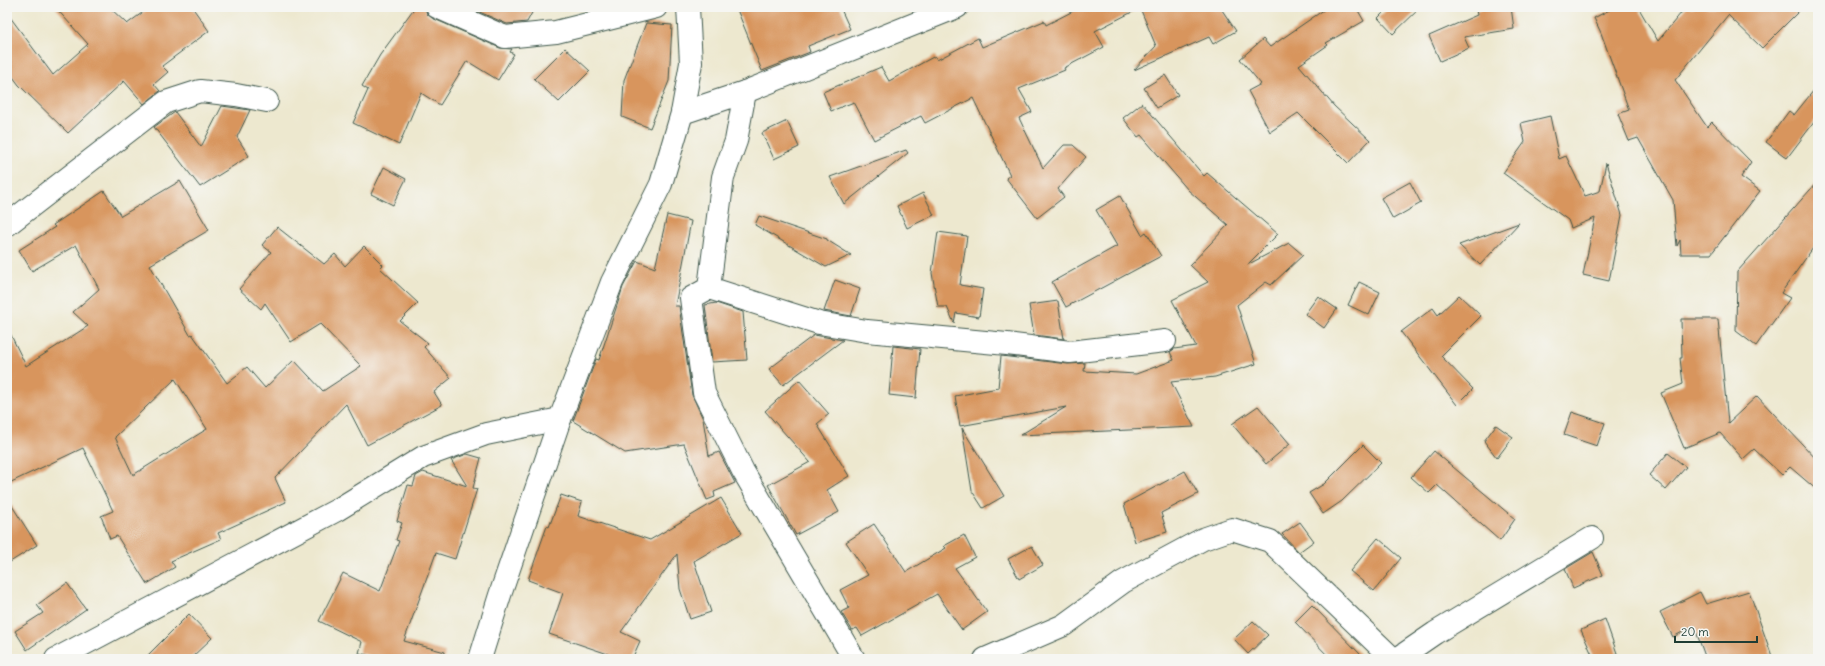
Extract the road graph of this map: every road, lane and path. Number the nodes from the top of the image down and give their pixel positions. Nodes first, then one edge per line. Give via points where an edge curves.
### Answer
1 (437, 7) edge
2 (656, 7) edge
3 (688, 7) edge
4 (957, 7) edge
5 (745, 92) junction
6 (267, 101) dead end
7 (682, 113) junction
8 (7, 225) edge
9 (709, 288) junction
10 (1164, 341) dead end
11 (560, 419) junction
12 (1592, 538) dead end
13 (56, 659) edge
14 (480, 659) edge
15 (854, 659) edge
16 (985, 659) edge
17 (1393, 659) edge
18 (1396, 659) edge

1 - 2 street via 505,37 556,32
3 - 7 street via 690,63
4 - 5 street
5 - 7 street
5 - 9 street via 736,141 723,177
6 - 8 street via 200,91 166,102
7 - 11 street via 661,184 612,282
9 - 10 street via 819,323 867,331 1070,352
9 - 15 street via 692,298 704,393 743,471
11 - 13 street via 486,434 423,457 337,510
11 - 14 street
12 - 18 street
16 - 17 street via 1064,625 1123,582 1203,539 1232,529 1270,541

